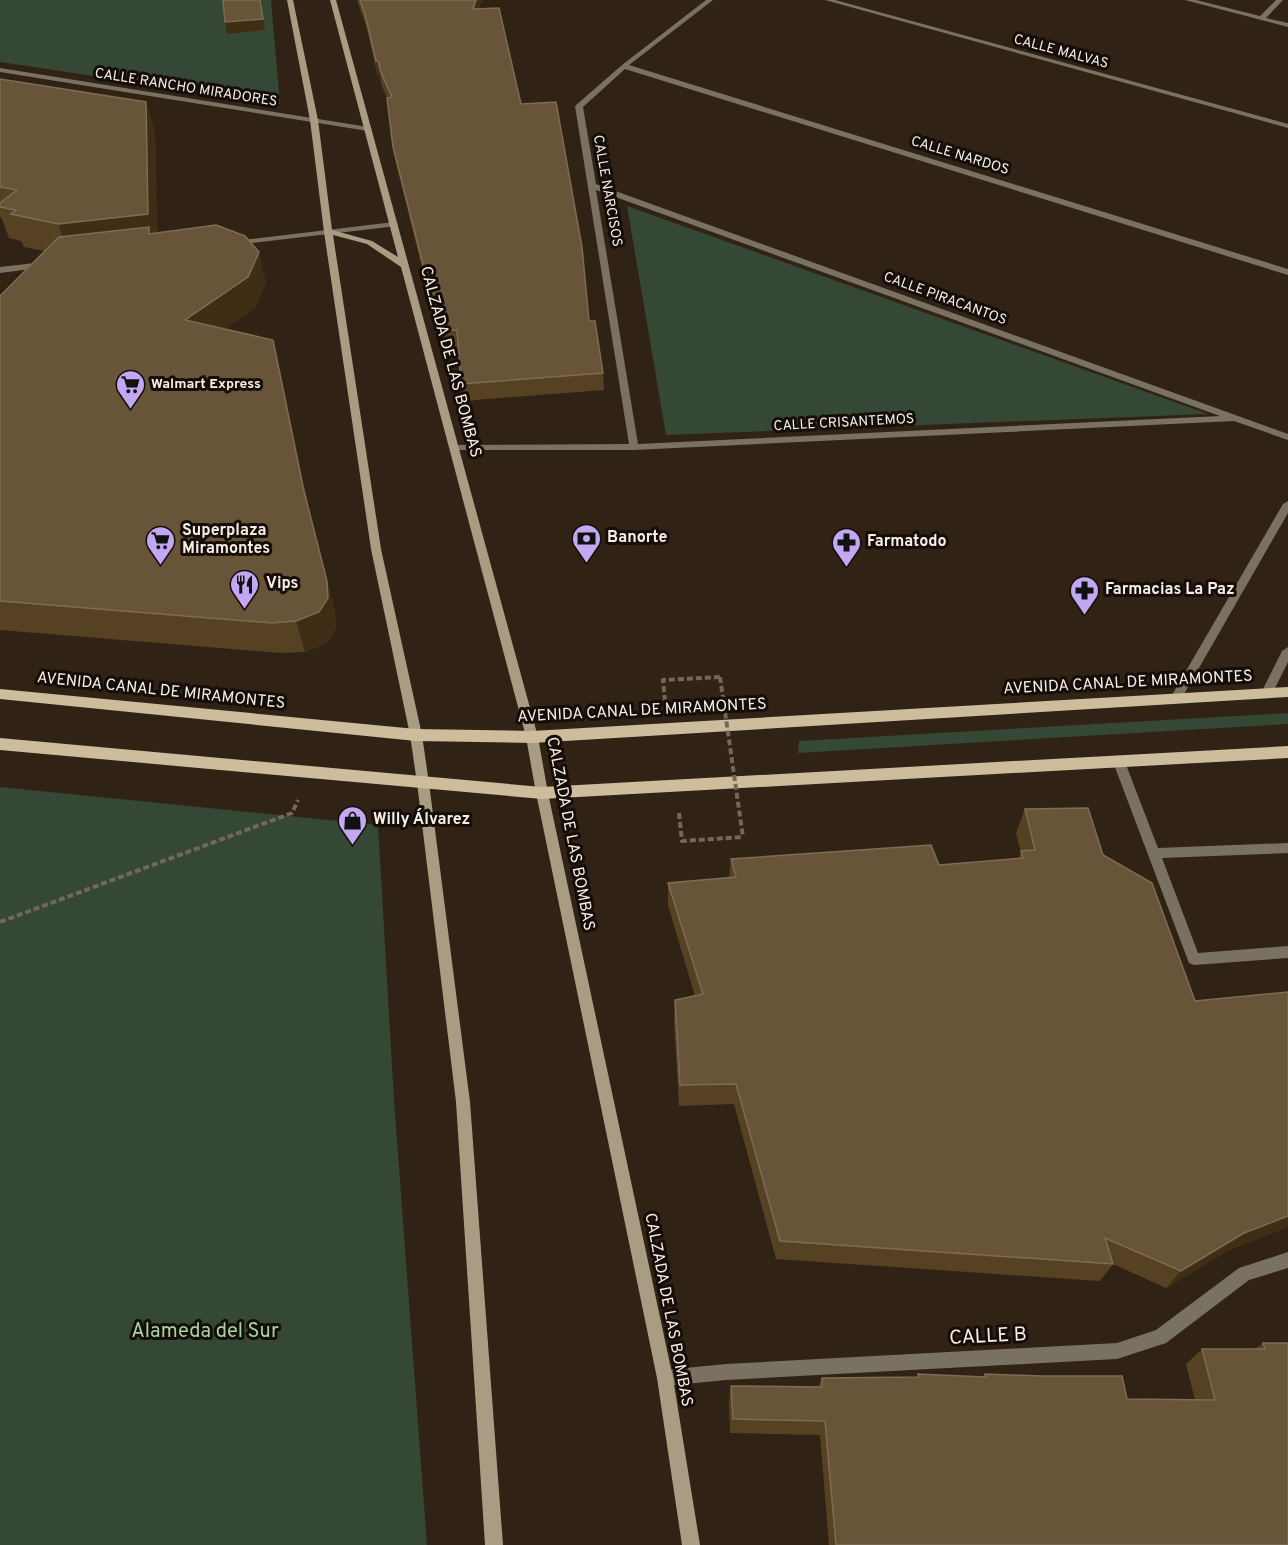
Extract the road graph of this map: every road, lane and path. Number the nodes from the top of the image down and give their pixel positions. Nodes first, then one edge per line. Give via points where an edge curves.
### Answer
1 (290, 0) edge
2 (333, 0) edge
3 (710, 0) edge
4 (828, 0) edge
5 (1188, 0) edge
6 (1280, 0) edge
7 (1262, 18) junction
8 (1288, 25) edge
9 (624, 66) junction
10 (0, 70) edge
11 (314, 120) junction
12 (1288, 126) edge
13 (368, 129) junction
14 (593, 186) junction
15 (394, 224) junction
16 (328, 232) junction
17 (224, 244) edge
18 (59, 263) edge
19 (405, 266) junction
20 (0, 270) edge
21 (1288, 272) edge
22 (1235, 418) junction
23 (1288, 437) edge
24 (634, 447) junction
25 (455, 448) junction
26 (1288, 504) edge
27 (1288, 651) edge
28 (663, 680) dead end
29 (1288, 692) edge
30 (0, 693) edge
31 (1267, 693) junction
32 (1176, 698) junction
33 (416, 735) junction
34 (532, 737) junction
35 (0, 744) edge
36 (1288, 752) edge
37 (1119, 762) junction
38 (311, 773) junction
39 (423, 783) junction
40 (542, 792) junction
41 (682, 841) dead end
42 (1288, 848) edge
43 (1154, 853) junction
44 (0, 922) edge
45 (1288, 952) edge
46 (1288, 1260) edge
47 (665, 1378) junction
48 (494, 1545) edge
49 (691, 1545) edge

1 - 11 main road
2 - 13 main road, CALZADA DE LAS BOMBAS
3 - 9 street, CALLE NARCISOS
4 - 12 street, CALLE MALVAS
5 - 7 street
6 - 7 street
7 - 8 street
9 - 14 street, CALLE NARCISOS via 579,106
9 - 21 street, CALLE NARDOS
10 - 11 street, CALLE RANCHO MIRADORES
11 - 13 street, CALLE RANCHO MIRADORES
11 - 16 main road
13 - 15 main road, CALZADA DE LAS BOMBAS
14 - 22 street, CALLE PIRACANTOS
14 - 24 street, CALLE NARCISOS
15 - 16 street
15 - 19 main road, CALZADA DE LAS BOMBAS
16 - 17 street
16 - 19 main road via 360,237
16 - 33 main road via 376,549
18 - 20 street
19 - 25 main road, CALZADA DE LAS BOMBAS
22 - 23 street, CALLE PIRACANTOS
22 - 24 street, CALLE CRISANTEMOS
24 - 25 street, CALLE CRISANTEMOS
25 - 34 main road, CALZADA DE LAS BOMBAS
26 - 32 street
27 - 31 street
28 - 41 path, bridge via 720,677 743,837
29 - 31 main road, AVENIDA CANAL DE MIRAMONTES
30 - 33 main road, AVENIDA CANAL DE MIRAMONTES
31 - 32 main road, AVENIDA CANAL DE MIRAMONTES
32 - 34 main road, AVENIDA CANAL DE MIRAMONTES
33 - 34 main road, AVENIDA CANAL DE MIRAMONTES
33 - 39 main road
34 - 40 main road, CALZADA DE LAS BOMBAS
35 - 38 main road
36 - 37 main road
37 - 40 main road
37 - 43 street
38 - 39 main road
38 - 44 path via 292,813
39 - 40 main road
39 - 48 main road via 463,1102
40 - 47 main road, CALZADA DE LAS BOMBAS
42 - 43 street
43 - 45 street via 1194,958
46 - 47 street, CALLE B via 1245,1274 1160,1337 1118,1351
47 - 49 main road, CALZADA DE LAS BOMBAS

